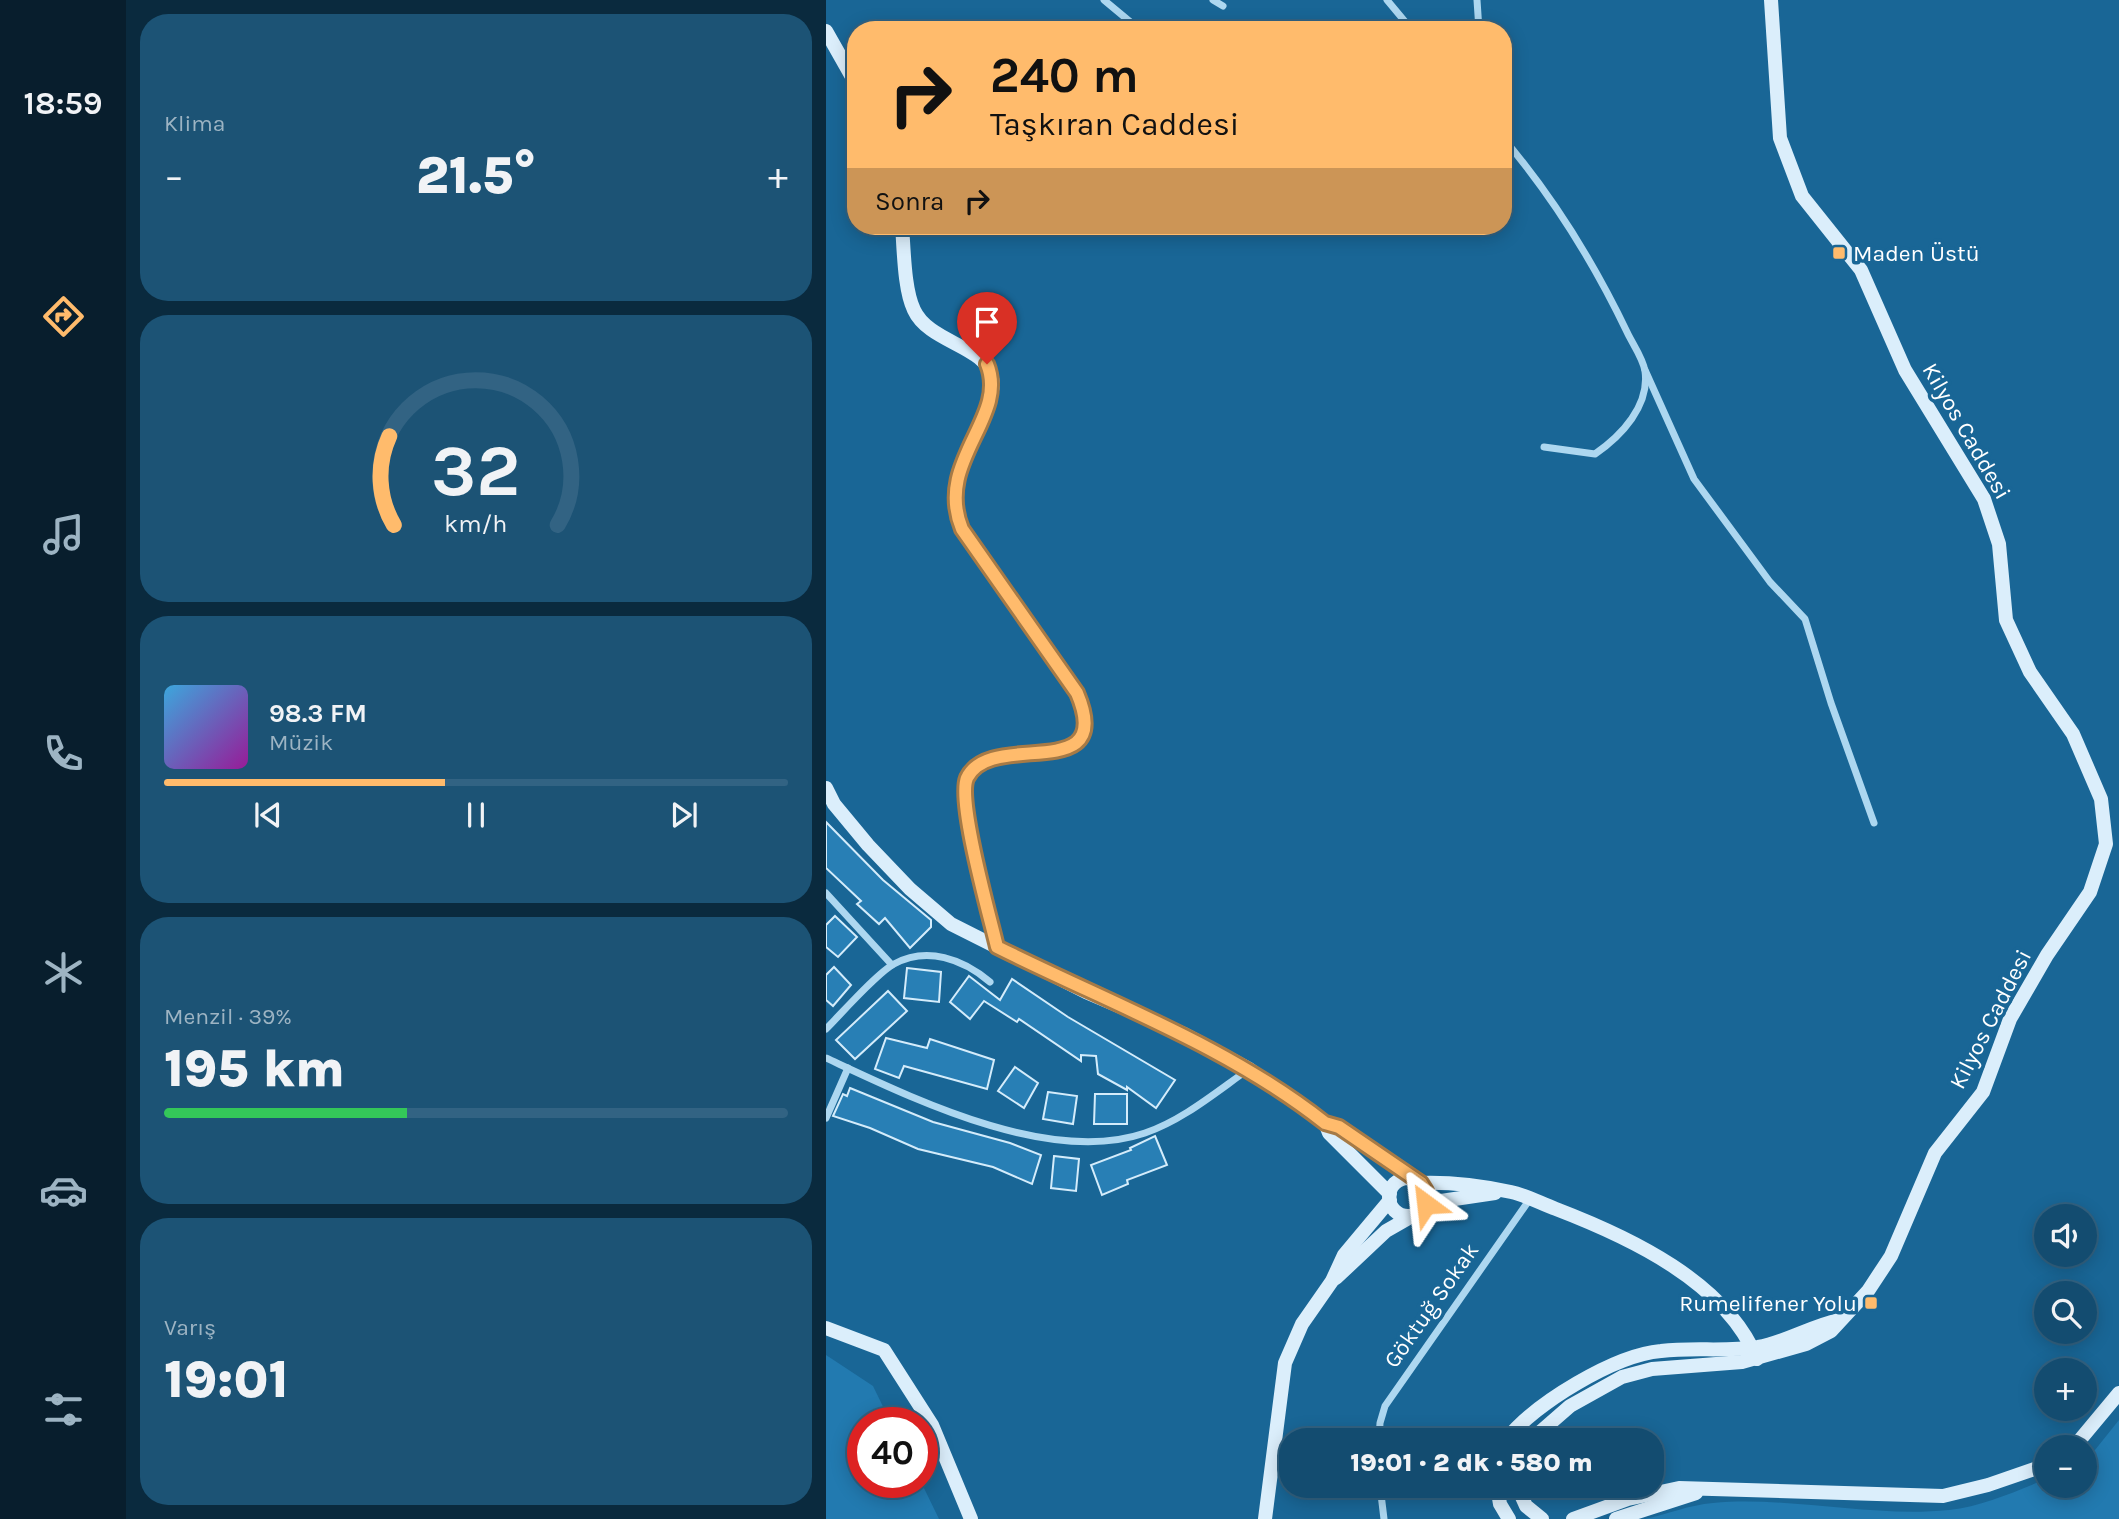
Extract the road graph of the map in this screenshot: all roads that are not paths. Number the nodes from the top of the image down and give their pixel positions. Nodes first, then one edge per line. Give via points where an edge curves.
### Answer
1 (1104, 0) edge
2 (1213, 0) edge
3 (1387, 0) edge
4 (1477, 0) edge
5 (1771, 0) edge
6 (1223, 6) dead end
7 (1129, 21) edge
8 (1404, 21) edge
9 (1478, 21) edge
10 (826, 31) edge
11 (847, 69) edge
12 (1512, 148) edge
13 (903, 235) edge
14 (1645, 370) junction
15 (1544, 447) dead end
16 (826, 788) edge
17 (1874, 823) dead end
18 (826, 892) edge
19 (997, 947) junction
20 (892, 965) junction
21 (990, 982) dead end
22 (826, 1030) edge
23 (826, 1058) edge
24 (848, 1068) junction
25 (1249, 1069) junction
26 (826, 1118) edge
27 (1325, 1123) junction
28 (1418, 1182) junction
29 (1499, 1191) junction
30 (1390, 1197) junction
31 (1530, 1199) junction
32 (1419, 1211) junction
33 (1332, 1281) junction
34 (826, 1328) edge
35 (1755, 1353) junction
36 (2119, 1393) edge
37 (1380, 1428) edge
38 (1520, 1428) edge
39 (1545, 1428) edge
40 (2084, 1435) edge
41 (2034, 1469) edge
42 (1711, 1488) junction
43 (1381, 1498) edge
44 (1499, 1498) edge
45 (1523, 1498) edge
46 (1507, 1518) edge
47 (971, 1519) edge
48 (1265, 1519) edge
49 (1384, 1519) edge
50 (1540, 1519) edge
51 (1573, 1519) edge
52 (1616, 1519) edge

1 - 7 street
2 - 6 street
3 - 8 street
4 - 9 street
5 - 35 street, Kilyos Caddesi via 1780,138 1802,195 1861,270 1905,370 1984,499 1999,544 2006,620 2030,672 2073,734 2101,799 2106,844 2090,892 2010,1019 1983,1091 1935,1153 1891,1256 1868,1291 1839,1320
10 - 11 street
12 - 14 street via 1597,270
13 - 19 street via 914,310 927,328 987,364 993,378 991,395 958,474 955,512 1084,710 1083,734 1076,744 1064,750 999,757 975,767 966,780 971,834
14 - 15 street via 1634,418 1611,443 1595,454
14 - 17 street via 1694,479 1770,582 1805,619
16 - 19 street via 834,804 910,889 951,924
18 - 20 street
19 - 25 street
20 - 21 street via 910,958 944,956 973,967
20 - 22 street
23 - 24 street
24 - 25 street via 931,1106 1020,1134 1106,1143 1146,1133 1189,1111
24 - 26 street
25 - 27 street
27 - 28 street via 1339,1127
27 - 30 street via 1329,1133
28 - 29 street
28 - 30 street via 1409,1178 1397,1182
28 - 32 street via 1427,1195
29 - 31 street
29 - 32 street via 1441,1200
30 - 32 street via 1401,1215
30 - 33 street via 1344,1255
31 - 35 street via 1629,1240 1675,1268 1717,1302
31 - 37 street, Göktuğ Sokak via 1385,1406
32 - 33 street via 1386,1231
33 - 48 street via 1302,1324 1285,1363
34 - 47 street via 884,1350 932,1425
35 - 38 street, Kilyos Caddesi via 1661,1350 1628,1357 1597,1371
35 - 39 street, Kilyos Caddesi via 1718,1366 1652,1369 1622,1377 1570,1406
36 - 40 street
41 - 42 street via 1943,1496
42 - 51 street via 1679,1488 1628,1499
42 - 52 street
43 - 49 street
44 - 46 street
45 - 50 street

